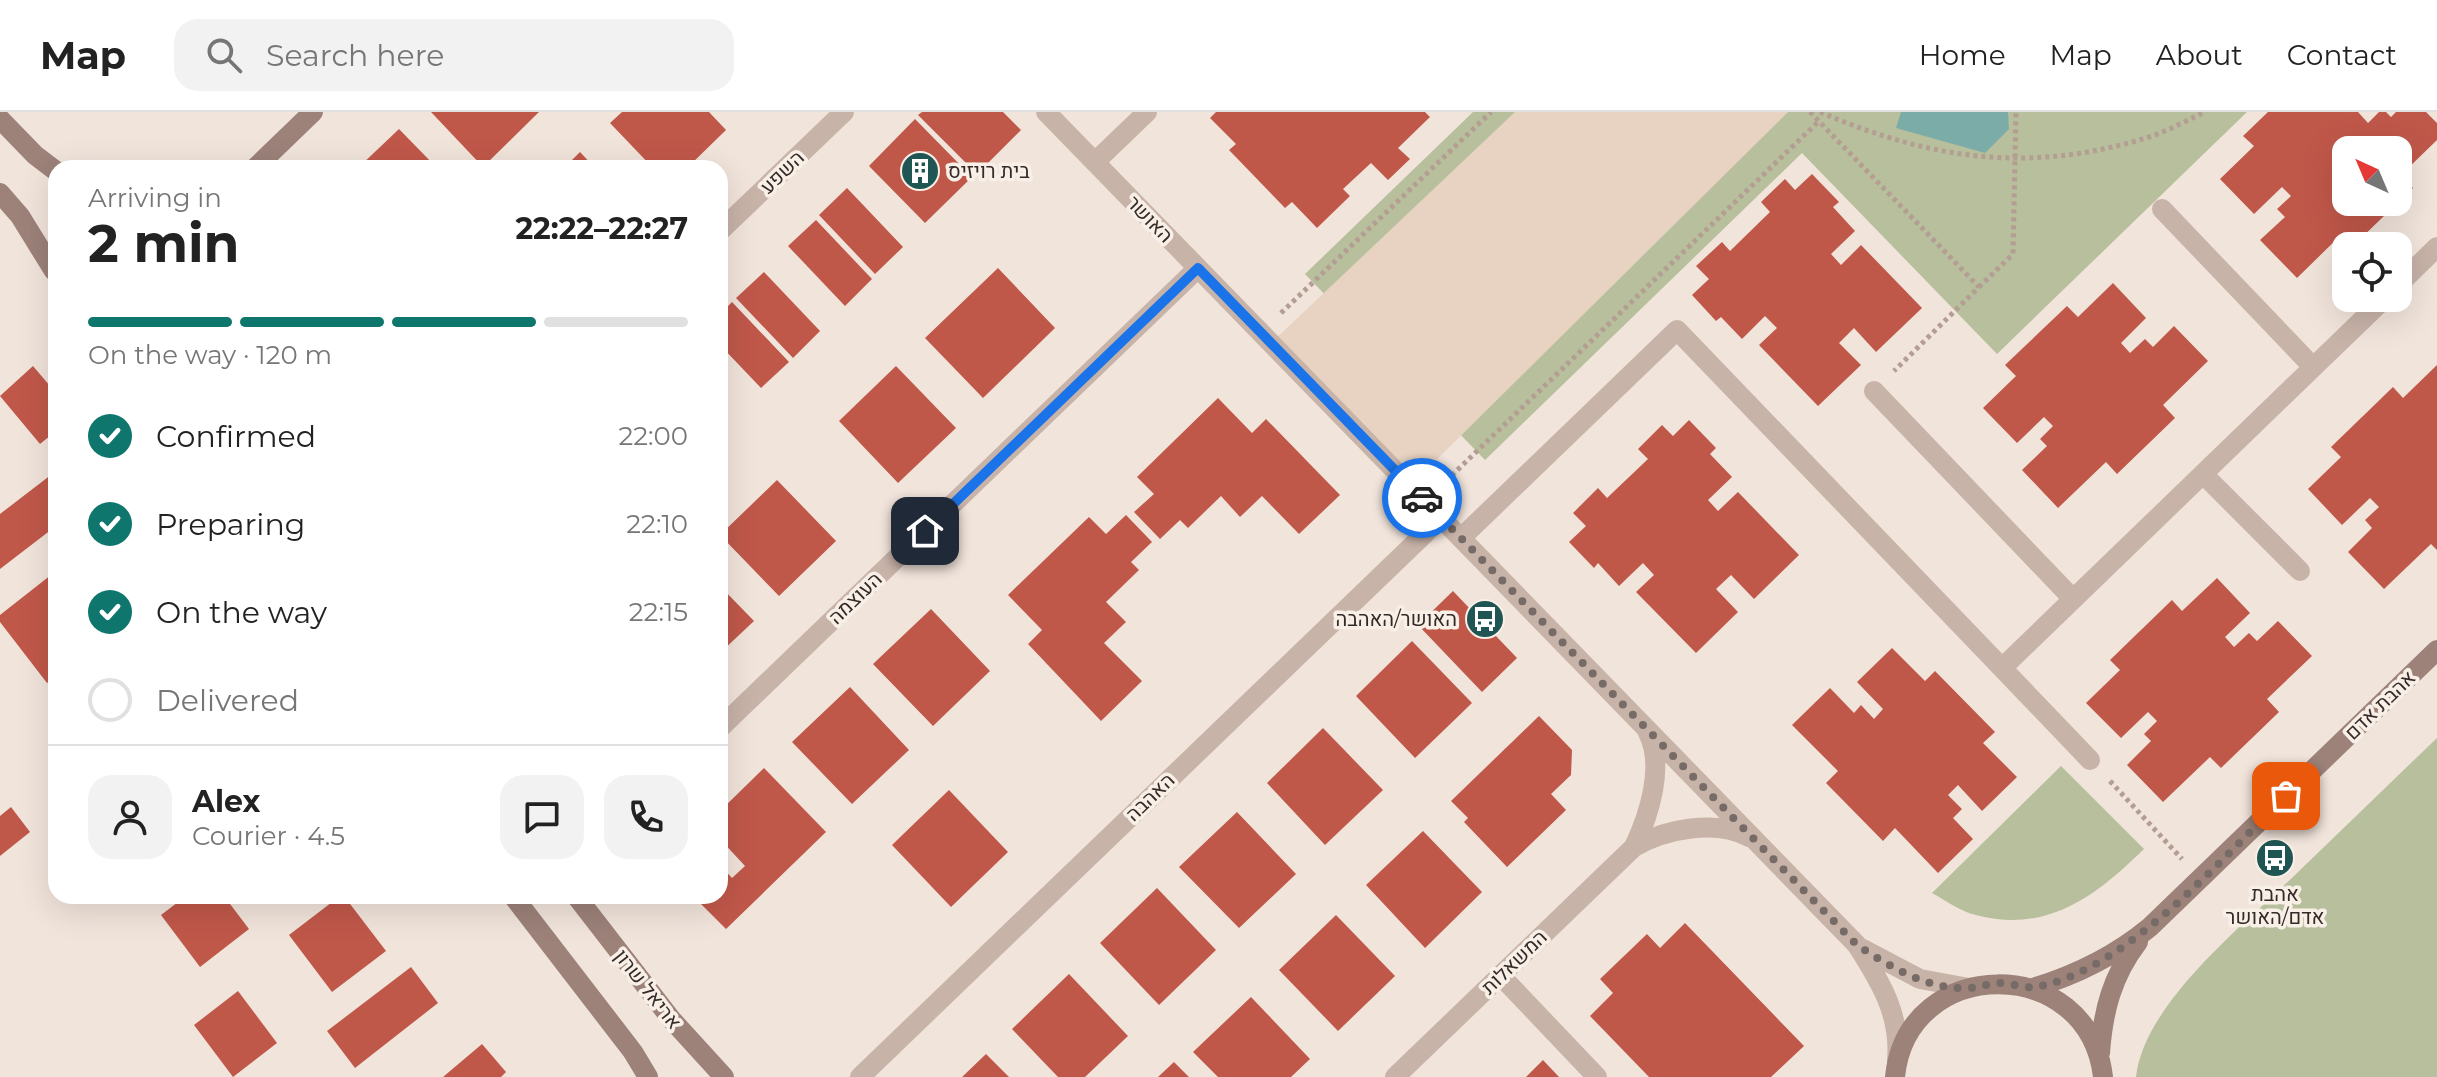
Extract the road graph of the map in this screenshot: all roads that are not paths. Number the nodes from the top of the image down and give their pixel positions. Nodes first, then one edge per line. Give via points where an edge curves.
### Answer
1 (313, 112) edge
2 (844, 112) edge
3 (1046, 112) edge
4 (1147, 112) edge
5 (0, 119) edge
6 (263, 160) edge
7 (1095, 162) junction
8 (48, 165) edge
9 (0, 193) edge
10 (2162, 209) dead end
11 (728, 223) edge
12 (2437, 247) edge
13 (48, 264) edge
14 (1198, 268) junction
15 (2412, 271) edge
16 (2370, 312) edge
17 (2313, 367) junction
18 (1874, 391) road end
19 (2203, 474) junction
20 (1441, 518) junction
21 (1461, 538) junction
22 (2300, 571) dead end
23 (2073, 599) junction
24 (2437, 650) edge
25 (2002, 668) junction
26 (728, 720) edge
27 (1647, 729) junction
28 (2090, 760) road end
29 (1755, 841) junction
30 (1634, 847) junction
31 (519, 904) edge
32 (582, 904) edge
33 (2150, 927) junction
34 (1857, 945) junction
35 (1500, 975) junction
36 (1969, 988) junction
37 (2033, 988) junction
38 (2102, 1067) edge
39 (1896, 1074) edge
40 (648, 1077) edge
41 (724, 1077) edge
42 (860, 1077) edge
43 (1395, 1077) edge
44 (1597, 1077) edge

1 - 6 street
2 - 11 street, השפע
3 - 7 street, האושר
4 - 7 street
5 - 8 street
7 - 14 street, האושר
9 - 13 street
10 - 17 street
12 - 15 street
14 - 20 street, האושר
14 - 26 street, העוצמה
16 - 17 street
17 - 19 street
18 - 23 street
19 - 22 street
19 - 23 street
20 - 21 street, האושר
20 - 42 street, האהבה
21 - 25 street via 1677,330
21 - 27 street, האושר
23 - 25 street
24 - 33 street, אהבת אדם
25 - 28 street
27 - 29 street, האושר
27 - 30 street, המשאלות via 1653,788
29 - 30 street, המשאלות via 1745,834 1694,829
29 - 34 street, האושר
30 - 35 street, המשאלות
31 - 40 street
32 - 41 street, אריאל שרון via 698,1052
33 - 37 street, אהבת אדם via 2082,970
33 - 38 street, אהבת אדם via 2112,985 2104,1011
34 - 36 street, האושר via 1920,979
34 - 39 street, האושר via 1894,1017 1899,1044
35 - 43 street, המשאלות
35 - 44 street
36 - 37 street via 2001,983
36 - 39 street via 1927,1012 1907,1039
37 - 38 street via 2075,1015 2094,1042

